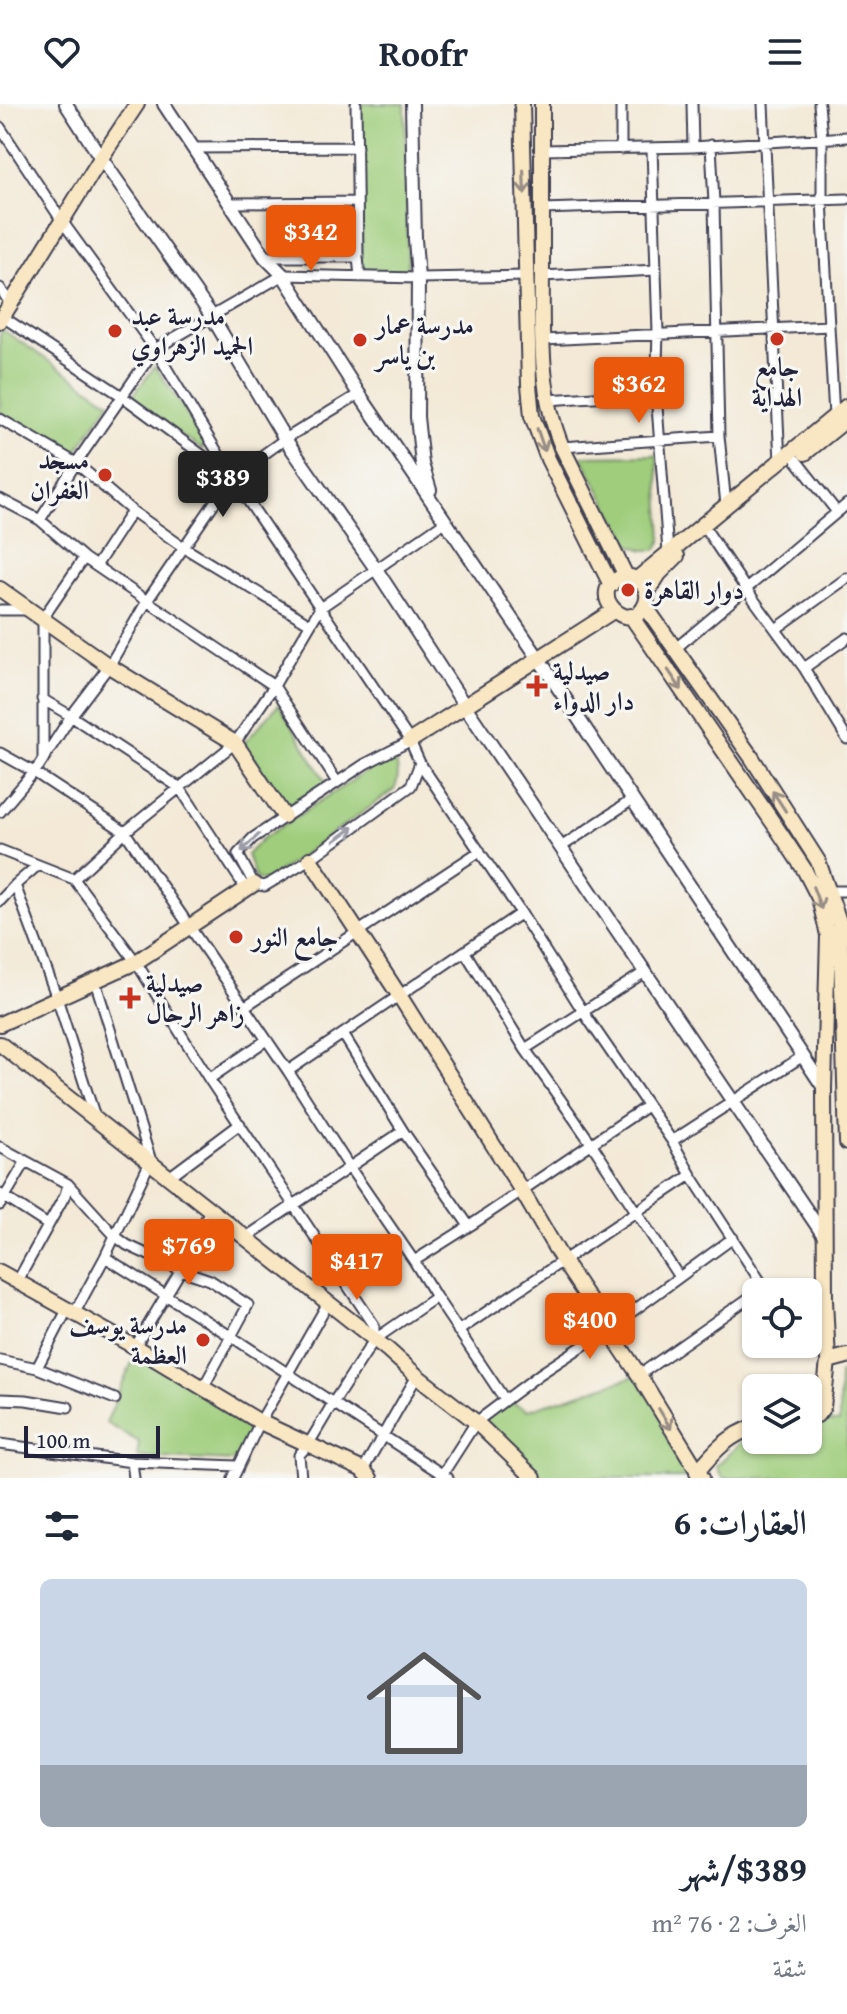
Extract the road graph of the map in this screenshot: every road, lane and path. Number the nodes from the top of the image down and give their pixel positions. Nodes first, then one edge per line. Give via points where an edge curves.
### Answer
1 (66, 104) edge
2 (137, 104) edge
3 (164, 104) edge
4 (356, 104) edge
5 (412, 104) edge
6 (522, 104) edge
7 (542, 104) edge
8 (621, 104) edge
9 (692, 104) edge
10 (763, 104) edge
11 (819, 104) edge
12 (0, 127) edge
13 (847, 137) edge
14 (822, 138) junction
15 (10, 142) junction
16 (764, 142) junction
17 (711, 145) junction
18 (357, 147) junction
19 (693, 147) junction
20 (194, 148) junction
21 (652, 148) junction
22 (0, 149) edge
23 (621, 149) junction
24 (542, 150) junction
25 (101, 158) junction
26 (847, 199) edge
27 (822, 200) junction
28 (769, 201) junction
29 (357, 202) junction
30 (230, 203) junction
31 (714, 203) junction
32 (654, 205) junction
33 (542, 209) junction
34 (62, 221) junction
35 (265, 257) junction
36 (358, 257) junction
37 (656, 270) junction
38 (283, 275) junction
39 (535, 276) junction
40 (360, 277) junction
41 (418, 278) junction
42 (0, 288) edge
43 (4, 312) edge
44 (211, 315) junction
45 (829, 326) junction
46 (773, 329) junction
47 (716, 331) junction
48 (658, 333) junction
49 (543, 340) junction
50 (155, 349) junction
51 (656, 393) junction
52 (359, 394) junction
53 (122, 396) junction
54 (547, 400) junction
55 (847, 406) edge
56 (841, 418) edge
57 (0, 419) edge
58 (719, 436) junction
59 (285, 439) junction
60 (659, 440) junction
61 (562, 447) junction
62 (796, 460) junction
63 (780, 462) junction
64 (76, 463) junction
65 (232, 477) junction
66 (0, 499) edge
67 (435, 504) junction
68 (847, 504) edge
69 (726, 505) junction
70 (132, 511) junction
71 (837, 512) junction
72 (40, 520) junction
73 (446, 521) junction
74 (707, 531) junction
75 (183, 547) junction
76 (668, 552) junction
77 (84, 558) junction
78 (96, 566) junction
79 (376, 569) junction
80 (632, 577) junction
81 (847, 578) edge
82 (611, 585) junction
83 (0, 589) edge
84 (746, 589) junction
85 (646, 600) junction
86 (147, 601) junction
87 (320, 608) junction
88 (0, 610) edge
89 (613, 611) junction
90 (37, 614) junction
91 (631, 616) junction
92 (310, 624) junction
93 (776, 629) junction
94 (847, 638) edge
95 (676, 648) junction
96 (539, 659) junction
97 (109, 666) junction
98 (804, 668) junction
99 (274, 686) junction
100 (42, 699) junction
101 (465, 706) junction
102 (71, 716) junction
103 (845, 733) edge
104 (410, 741) junction
105 (235, 743) junction
106 (0, 753) edge
107 (43, 758) junction
108 (420, 763) junction
109 (34, 772) junction
110 (337, 782) junction
111 (180, 788) junction
112 (632, 800) junction
113 (0, 812) edge
114 (284, 816) junction
115 (125, 832) junction
116 (561, 847) junction
117 (0, 850) edge
118 (480, 851) junction
119 (310, 859) junction
120 (38, 865) junction
121 (74, 879) junction
122 (15, 885) junction
123 (250, 886) junction
124 (830, 891) junction
125 (847, 891) edge
126 (0, 901) edge
127 (521, 913) junction
128 (189, 927) junction
129 (357, 932) junction
130 (465, 952) junction
131 (136, 962) junction
132 (844, 964) edge
133 (645, 972) junction
134 (95, 981) junction
135 (399, 995) junction
136 (57, 998) junction
137 (244, 1007) junction
138 (584, 1013) junction
139 (0, 1024) edge
140 (343, 1034) junction
141 (845, 1034) edge
142 (265, 1041) junction
143 (0, 1044) edge
144 (525, 1049) junction
145 (803, 1056) junction
146 (288, 1071) junction
147 (209, 1079) junction
148 (824, 1088) junction
149 (846, 1089) edge
150 (733, 1102) junction
151 (647, 1106) junction
152 (97, 1120) junction
153 (240, 1124) junction
154 (403, 1131) junction
155 (672, 1141) junction
156 (591, 1143) junction
157 (847, 1143) edge
158 (0, 1147) edge
159 (26, 1161) junction
160 (151, 1163) junction
161 (350, 1168) junction
162 (691, 1175) junction
163 (169, 1177) junction
164 (68, 1184) junction
165 (522, 1191) junction
166 (1, 1199) edge
167 (293, 1205) junction
168 (210, 1210) junction
169 (635, 1212) junction
170 (48, 1225) junction
171 (469, 1226) junction
172 (115, 1236) junction
173 (824, 1236) junction
174 (245, 1238) junction
175 (733, 1238) junction
176 (105, 1257) junction
177 (414, 1261) junction
178 (563, 1261) junction
179 (181, 1270) junction
180 (0, 1272) edge
181 (679, 1277) junction
182 (753, 1278) edge
183 (17, 1282) junction
184 (165, 1295) junction
185 (436, 1297) junction
186 (822, 1299) edge
187 (825, 1300) junction
188 (328, 1303) junction
189 (742, 1303) edge
190 (70, 1312) junction
191 (607, 1330) junction
192 (458, 1331) junction
193 (232, 1337) junction
194 (374, 1340) junction
195 (135, 1347) junction
196 (847, 1356) edge
197 (0, 1360) edge
198 (828, 1361) junction
199 (37, 1368) junction
200 (288, 1374) junction
201 (639, 1375) junction
202 (417, 1376) junction
203 (203, 1388) junction
204 (0, 1399) edge
205 (115, 1399) dead end
206 (505, 1400) junction
207 (333, 1403) junction
208 (68, 1407) dead end
209 (822, 1408) edge
210 (260, 1422) junction
211 (476, 1422) junction
212 (742, 1431) edge
213 (383, 1435) junction
214 (0, 1444) edge
215 (308, 1445) junction
216 (132, 1462) junction
217 (237, 1466) junction
218 (366, 1474) edge
219 (699, 1475) edge
220 (443, 1477) edge
221 (134, 1478) edge
222 (233, 1478) edge
223 (301, 1478) edge
224 (534, 1478) edge

1 - 25 street
2 - 25 main road
3 - 20 street
4 - 18 street
5 - 41 street
6 -> 39 main road
7 - 24 main road
8 - 23 street
9 - 19 street
10 - 16 street
11 - 14 street
12 - 15 street
13 - 14 street
14 - 16 street
14 - 27 street
15 - 22 street
15 - 34 street
16 - 17 street
16 - 28 street
17 - 19 street
17 - 31 street
18 - 20 street
18 - 29 street
19 - 21 street
20 - 30 street
21 - 23 street
21 - 32 street
23 - 24 street
24 - 33 main road
25 - 34 main road
25 - 44 street
26 - 27 street
27 - 28 street
27 - 45 street
28 - 31 street
28 - 46 street
29 - 30 street
29 - 36 street
30 - 35 street
31 - 32 street
31 - 47 street
32 - 33 street
32 - 37 street
33 - 39 main road
34 - 43 main road
34 - 50 street
35 - 36 street
35 - 38 street
36 - 40 street
37 - 39 street
37 - 48 street
38 - 40 street
38 - 44 street
38 - 52 street
39 - 41 street
39 - 49 main road
39 -> 82 main road via 532,416
40 - 41 street
41 - 67 street via 417,417 422,464
42 - 43 street
43 - 53 street
44 - 50 street
44 - 59 street
45 - 46 street
45 - 56 street
46 - 47 street
46 - 63 street
47 - 48 street
47 - 58 street
48 - 49 street
48 - 51 street
49 - 54 main road
50 - 53 street
50 - 65 street
51 - 54 street
51 - 60 street
52 - 59 street
52 - 67 street
53 - 64 street
53 - 65 street
54 - 61 main road
55 - 56 main road
56 - 62 main road
56 - 63 main road
57 - 64 street
58 - 60 street
58 - 69 street
59 - 65 street
59 - 79 street
60 - 61 street
60 - 76 street
61 - 80 main road
62 - 71 street
62 - 74 main road
63 - 69 main road
64 - 70 street
64 - 72 street
65 - 75 street
65 - 87 street
66 - 72 street
67 - 73 street
68 - 71 street
69 - 76 main road
70 - 75 street
70 - 78 street
71 - 84 street
72 - 77 street
73 - 79 street
73 - 96 street
74 - 84 street
74 - 85 main road via 659,574
75 - 86 street
75 - 92 street
76 - 80 main road
77 - 78 street
77 - 90 street
78 - 86 street
79 - 87 street
79 - 101 street
80 - 82 main road via 620,577
80 - 85 main road via 642,582
81 - 93 street
82 - 89 main road via 607,595
83 - 90 main road
84 - 93 street
84 - 95 street
85 - 91 main road
85 - 95 main road
86 - 97 street
86 - 99 street
87 - 92 street
87 - 104 street
88 - 90 street
89 - 91 main road
89 - 96 main road
90 - 97 main road
90 - 100 street
91 -> 148 main road via 819,898 828,935
92 - 99 street
93 - 98 street
94 - 98 street
124 -> 95 main road via 818,861
96 - 101 main road
96 - 112 street
97 - 102 street
97 - 105 main road
98 - 103 street
99 - 105 street
99 - 110 street
100 - 102 street
100 - 107 street
101 - 104 main road
101 - 116 street
102 - 107 street
102 - 111 street
104 - 108 street
104 - 110 street
105 - 111 street
105 - 114 main road
106 - 109 street
107 - 109 street
108 - 118 street
119 -> 108 street via 411,786
109 - 113 street
109 - 115 street
110 - 114 street
111 - 115 street
111 - 123 street
112 - 116 street
112 - 145 street
114 -> 123 street via 238,854
115 - 121 street
115 - 128 street
116 - 133 street
117 - 120 street
118 - 127 street
118 - 129 street
119 - 123 street via 265,886
119 - 129 main road
120 - 121 street
120 - 122 street
121 - 131 street
122 - 126 street
122 - 136 street
123 - 128 main road
124 - 125 street
124 - 132 main road
127 - 130 street
127 - 138 street
128 - 131 main road
128 - 137 street
129 - 135 main road
129 - 137 street
130 - 135 street
130 - 144 street
131 - 134 main road
131 - 147 street
132 - 141 main road
133 - 138 street
133 - 150 street
134 - 136 main road
134 - 160 street
135 - 140 street
135 - 165 main road
136 - 139 main road
136 - 152 street
137 - 142 street
138 - 144 street
138 - 151 street
140 - 146 street
140 - 154 street
141 - 149 main road
142 - 146 street
142 - 147 street
143 - 152 main road
144 - 156 street
145 - 148 street
145 - 150 street
146 - 161 street
147 - 153 street
148 - 173 main road
149 - 157 main road
150 - 155 street
150 - 173 street
151 - 155 street
151 - 156 street
152 - 160 main road
153 - 163 street
153 - 167 street
154 - 161 street
154 - 171 street
155 - 162 street
156 - 165 street
156 - 169 street
158 - 159 street
159 - 164 street
159 - 166 street
160 - 163 main road
160 - 172 street
161 - 167 street
161 - 177 street
162 - 169 street
162 - 175 street
163 - 168 main road
164 - 170 street
164 - 172 street
165 - 171 street
165 - 178 main road
166 - 170 street
167 - 174 street
167 - 194 street via 374,1325
168 - 174 main road
168 - 179 street
169 - 178 street
169 - 181 street
170 - 183 street
171 - 177 street
172 - 176 street
172 - 179 street
173 - 187 main road
174 - 188 main road
175 - 181 street
175 - 182 street
176 - 184 street
176 - 190 street
177 - 185 street
178 - 191 main road
178 - 192 street
179 - 184 street
179 - 193 street via 210,1280 248,1305
180 - 183 main road
181 - 191 street
183 - 190 main road
184 - 193 street
184 - 195 street
185 - 192 street
185 - 194 street
186 - 187 street
187 - 198 main road
188 - 194 main road
188 - 200 street
189 - 201 street
190 - 195 main road
190 - 199 street
191 - 201 main road
191 - 206 street
192 - 206 street
193 - 200 street
193 - 203 street
194 - 202 main road
194 - 207 street
195 - 203 main road
196 - 198 main road
197 - 199 street
198 - 209 main road
199 - 205 street
200 - 207 street
200 - 210 street
201 -> 219 main road
202 - 211 main road
202 - 213 street
203 - 210 main road
204 - 208 street
206 - 211 street
207 - 213 street
207 - 215 street
210 - 215 main road
210 - 217 street
211 - 220 street
211 - 224 main road
212 - 219 main road via 713,1453
213 - 218 street
213 - 220 street
214 - 216 street
215 - 218 main road
215 - 223 street via 299,1455
216 - 217 street
216 - 221 street
217 - 222 street

